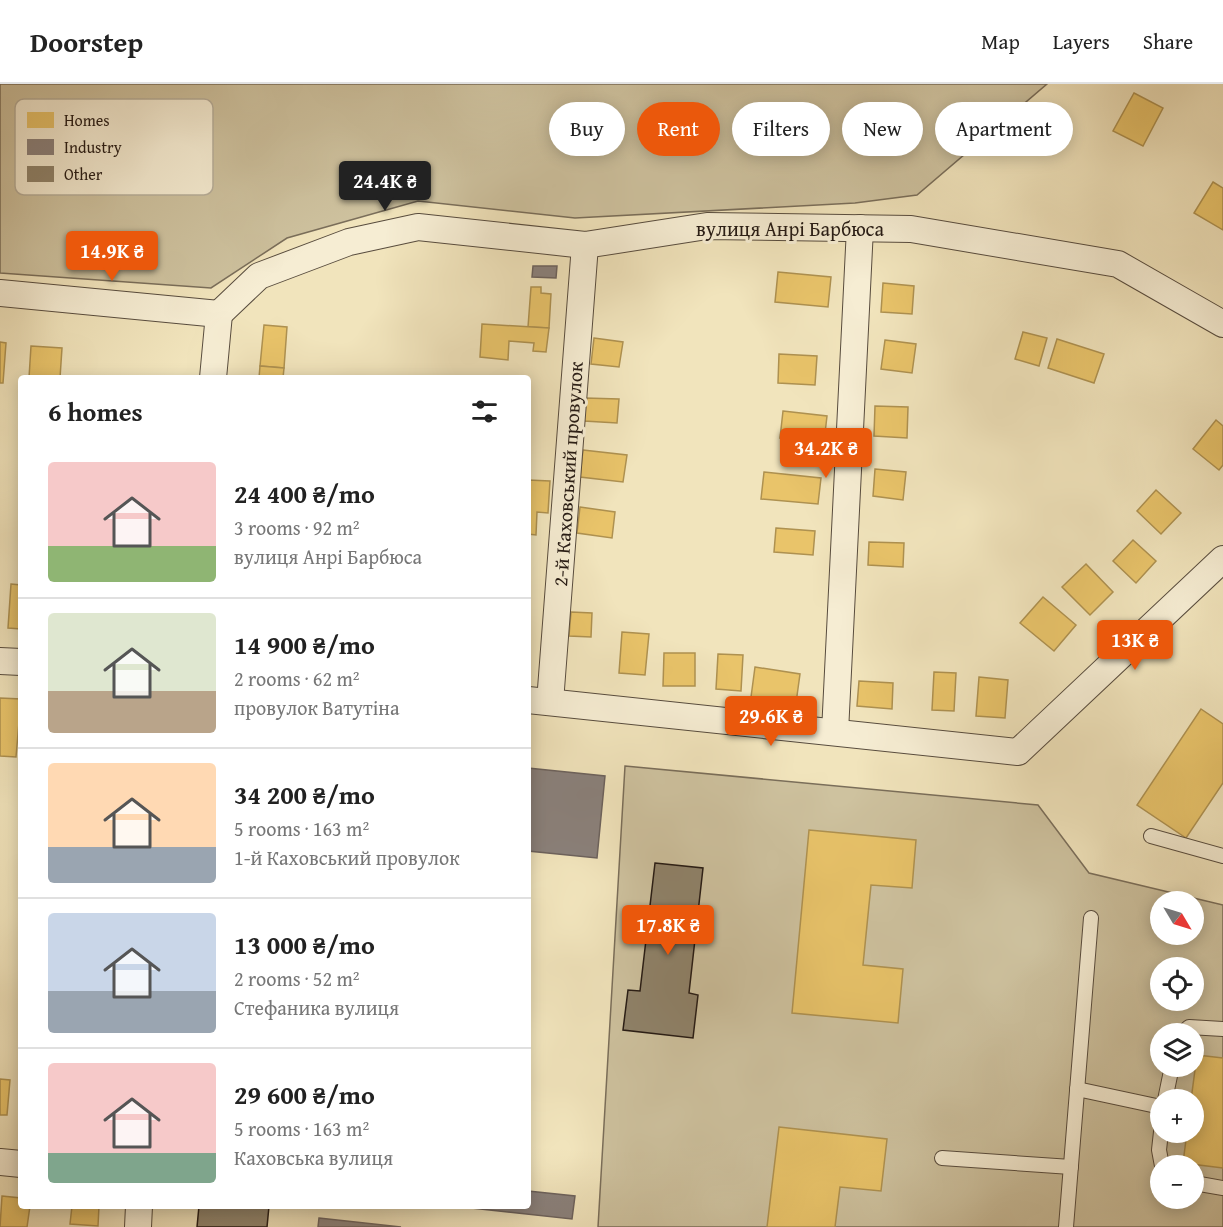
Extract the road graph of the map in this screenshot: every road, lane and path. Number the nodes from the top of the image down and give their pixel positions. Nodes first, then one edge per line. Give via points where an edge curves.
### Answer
1 (860, 228) junction
2 (585, 245) junction
3 (0, 294) edge
4 (219, 314) junction
5 (1223, 324) edge
6 (213, 375) edge
7 (1223, 559) edge
8 (0, 661) edge
9 (18, 662) edge
10 (539, 701) edge
11 (836, 732) junction
12 (1151, 836) dead end
13 (1223, 856) edge
14 (1091, 918) dead end
15 (1204, 1028) edge
16 (1223, 1029) edge
17 (1077, 1089) junction
18 (1150, 1105) edge
19 (942, 1158) dead end
20 (0, 1162) edge
21 (18, 1164) edge
22 (1071, 1167) junction
23 (1204, 1185) edge
24 (1223, 1188) edge
25 (139, 1209) edge
26 (138, 1227) edge
27 (1066, 1227) edge

1 - 2 street, вулиця Анрі Барбюса via 707,226
1 - 5 street, вулиця Анрі Барбюса via 911,229 1118,264
1 - 11 street
2 - 4 street, вулиця Анрі Барбюса via 418,227 349,243 259,276
2 - 10 street, 2-й Каховський провулок
3 - 4 street
4 - 6 street
7 - 11 street via 1018,752
8 - 9 street
10 - 11 street
12 - 13 lane
14 - 17 lane
15 - 16 lane
17 - 18 lane
17 - 22 lane
19 - 22 lane
20 - 21 street
22 - 27 lane
23 - 24 lane
25 - 26 street

